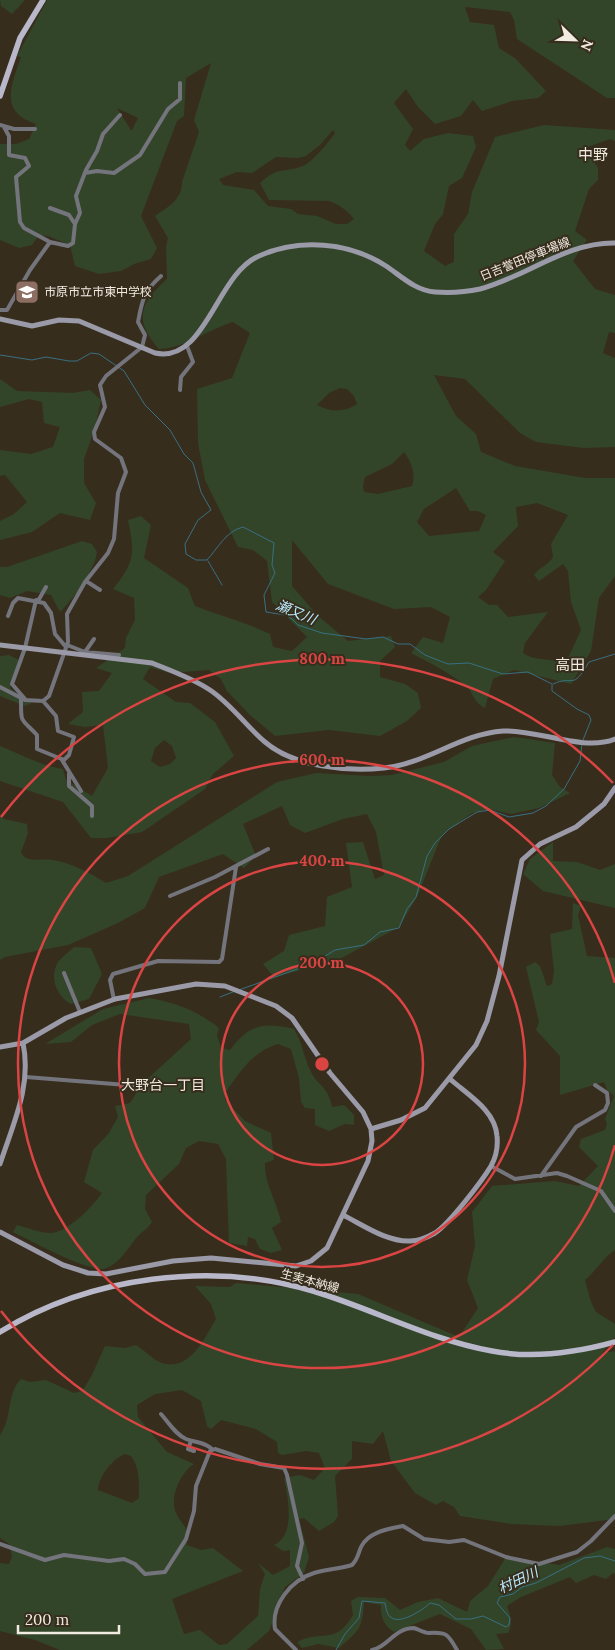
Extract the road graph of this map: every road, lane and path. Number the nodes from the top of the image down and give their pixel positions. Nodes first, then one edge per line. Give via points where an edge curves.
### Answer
1 (43, 0) edge
2 (180, 83) dead end
3 (0, 96) edge
4 (120, 115) dead end
5 (2, 126) edge
6 (35, 129) dead end
7 (85, 173) junction
8 (50, 208) dead end
9 (75, 224) junction
10 (50, 242) junction
11 (615, 243) edge
12 (160, 276) dead end
13 (0, 310) edge
14 (0, 319) edge
15 (187, 346) junction
16 (142, 347) junction
17 (180, 390) dead end
18 (86, 581) junction
19 (46, 587) dead end
20 (100, 590) dead end
21 (37, 600) junction
22 (8, 616) dead end
23 (94, 639) dead end
24 (0, 645) edge
25 (25, 648) junction
26 (66, 648) junction
27 (85, 652) junction
28 (119, 655) dead end
29 (0, 687) edge
30 (23, 699) junction
31 (43, 701) junction
32 (615, 739) edge
33 (62, 760) junction
34 (69, 772) junction
35 (615, 788) edge
36 (81, 791) dead end
37 (92, 816) dead end
38 (268, 850) dead end
39 (236, 867) junction
40 (170, 896) dead end
41 (64, 973) dead end
42 (114, 1000) junction
43 (80, 1012) junction
44 (23, 1044) junction
45 (0, 1047) edge
46 (26, 1078) junction
47 (450, 1079) junction
48 (594, 1085) dead end
49 (139, 1086) dead end
50 (371, 1129) junction
51 (0, 1164) edge
52 (490, 1166) junction
53 (541, 1176) junction
54 (615, 1211) edge
55 (343, 1215) junction
56 (0, 1232) edge
57 (0, 1332) edge
58 (615, 1342) edge
59 (162, 1414) dead end
60 (191, 1441) junction
61 (212, 1449) junction
62 (194, 1451) dead end
63 (615, 1516) edge
64 (0, 1544) edge
65 (303, 1579) junction
66 (296, 1650) edge
67 (372, 1650) edge
68 (457, 1650) edge

1 - 3 main road via 20,38
2 - 7 street via 180,99 168,109 140,154 114,173
4 - 7 street via 103,134
5 - 6 street
5 - 10 street via 9,136 8,155 25,158 29,166 16,177 20,222 28,231
7 - 9 street via 76,196 80,210
8 - 9 street via 69,215
9 - 10 street via 71,246
10 - 13 street via 7,310
11 - 15 street, 日吉誉田停車場線 via 581,247 488,286 451,292 422,289 373,259 338,247 280,248 253,258 239,269
12 - 16 street via 146,289 142,302 138,322 145,335
14 - 16 street via 32,326 79,321
15 - 16 street via 168,355
15 - 17 street via 193,362 181,377
16 - 18 street via 106,376 100,385 105,407 94,432 96,439 121,458 126,472 118,493 114,539 108,553
18 - 20 street
18 - 26 street via 67,614
19 - 21 street
21 - 22 street via 15,600
21 - 25 street
21 - 26 street via 47,605 55,634
23 - 27 street
24 - 25 street
25 - 26 street
25 - 30 street via 12,684
26 - 27 street
26 - 31 street via 49,696
26 - 32 street via 152,663 175,672 212,691 276,751 311,764 359,769 403,765 468,737 502,731 587,742
27 - 28 street
29 - 30 street
30 - 31 street
30 - 33 street via 20,716 26,727 37,735 37,749
31 - 33 street via 56,716 58,731 74,737 69,755
33 - 34 street
34 - 36 street
34 - 37 street via 69,786 92,806
35 - 47 street via 604,804 576,827 540,844 522,860 487,1021 476,1045
38 - 39 street
39 - 40 street
39 - 42 street via 222,959 219,962 158,961 113,974 110,980
41 - 43 street
42 - 43 street
42 - 50 street via 208,984 233,989 276,1006 296,1022 330,1073 363,1112
43 - 44 street
44 - 45 street
44 - 46 street
46 - 49 street
46 - 51 street
47 - 50 street via 419,1112
47 - 52 street via 485,1109 493,1121 497,1135 496,1151
48 - 53 street via 607,1093 605,1110 576,1127
50 - 55 street via 370,1154
52 - 53 street via 515,1179
52 - 55 street via 443,1226 420,1239 395,1240
53 - 54 street via 557,1173 595,1187
55 - 56 street via 327,1248 312,1261 296,1266 211,1258 88,1274 63,1265
57 - 58 main road, 生実本納線 via 50,1307 105,1289 161,1279 208,1276 257,1280 311,1290 440,1337 493,1352 555,1354
59 - 60 street via 169,1426
60 - 61 street via 206,1444
60 - 62 street via 188,1449
61 - 64 street via 196,1486 194,1511 186,1539 165,1572 144,1574 135,1564 118,1558 64,1555 45,1560
61 - 65 street via 284,1468 302,1543 297,1566
63 - 65 street via 584,1547 546,1563 506,1557 464,1540 424,1539 403,1526 370,1536 352,1565 316,1572
65 - 66 street via 283,1597 274,1616 275,1629
67 - 68 street via 380,1648 393,1635 414,1628 445,1634

